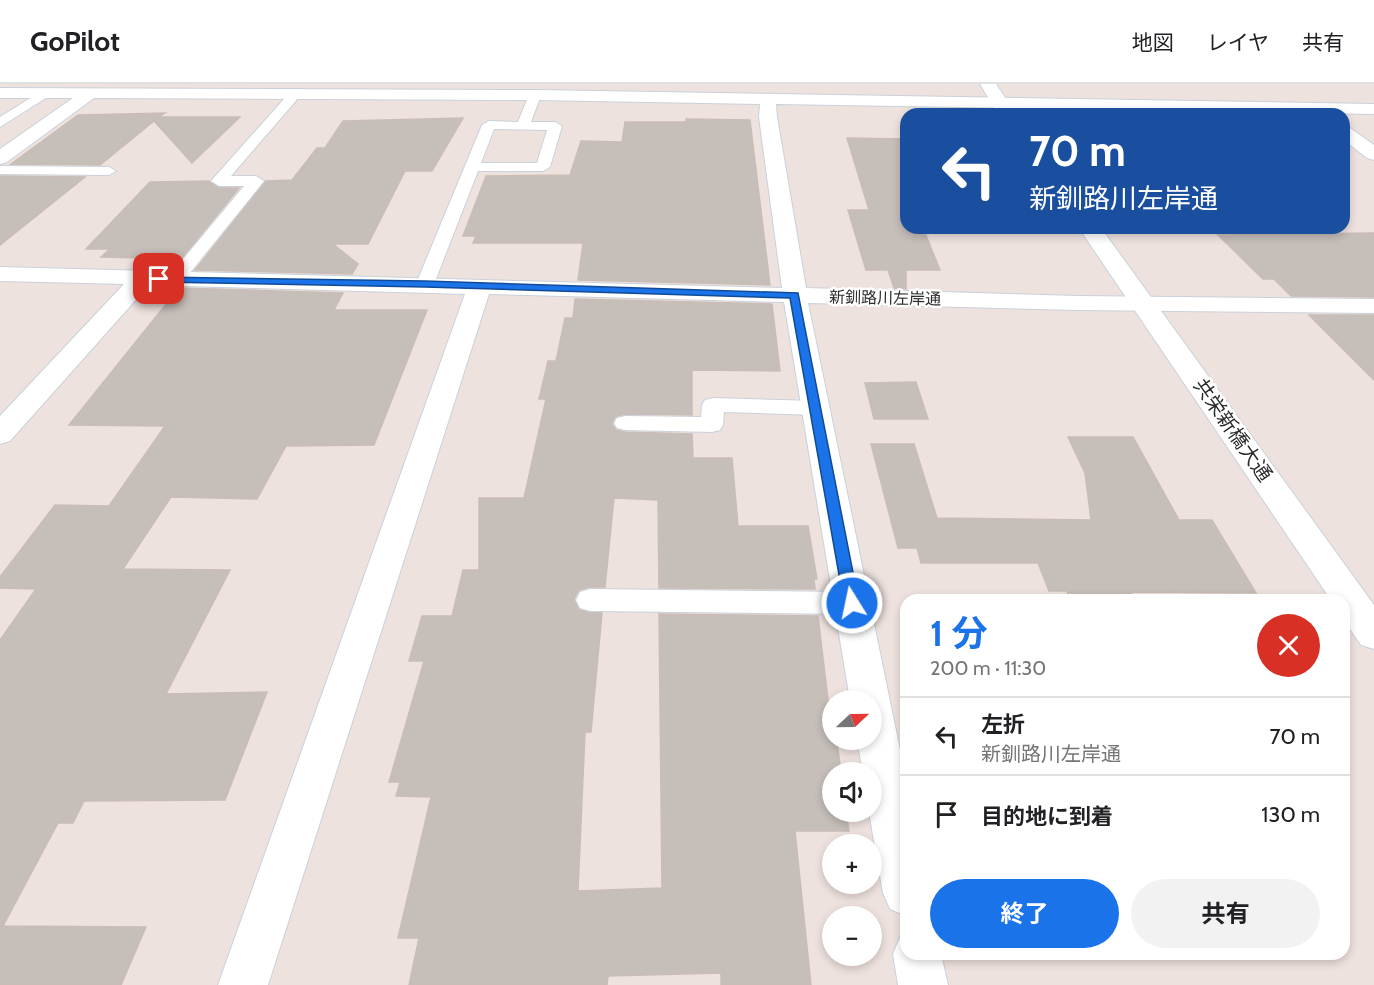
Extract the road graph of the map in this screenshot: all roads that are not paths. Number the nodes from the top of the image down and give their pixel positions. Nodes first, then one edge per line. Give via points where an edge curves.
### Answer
1 (989, 85) edge
2 (0, 93) edge
3 (45, 93) junction
4 (91, 93) junction
5 (296, 93) junction
6 (535, 94) junction
7 (768, 100) junction
8 (977, 108) edge
9 (1002, 108) edge
10 (1374, 109) edge
11 (1350, 110) edge
12 (0, 123) edge
13 (523, 126) junction
14 (1350, 136) edge
15 (1374, 153) edge
16 (0, 158) edge
17 (473, 167) junction
18 (0, 170) edge
19 (109, 171) dead end
20 (1094, 234) edge
21 (0, 274) edge
22 (142, 279) junction
23 (175, 280) junction
24 (425, 284) junction
25 (480, 286) junction
26 (795, 296) junction
27 (1145, 304) junction
28 (1374, 306) edge
29 (816, 408) junction
30 (625, 423) dead end
31 (0, 434) edge
32 (1346, 594) edge
33 (1350, 599) edge
34 (590, 600) dead end
35 (852, 603) junction
36 (1374, 634) edge
37 (868, 690) edge
38 (880, 750) edge
39 (900, 861) edge
40 (918, 960) edge
41 (243, 985) edge
42 (923, 985) edge

1 - 9 street
2 - 3 street
3 - 4 street
3 - 12 lane
4 - 5 street
4 - 16 street
5 - 6 street
5 - 23 lane via 219,181 256,181
6 - 7 street
6 - 13 lane
7 - 8 street
7 - 26 street
10 - 11 street
13 - 17 lane via 489,125
13 - 17 lane via 555,126 543,167
14 - 15 street
17 - 24 lane
18 - 19 lane
20 - 27 street, 共栄新橋大通
21 - 22 street, 新釧路川左岸通
22 - 23 street, 新釧路川左岸通
22 - 31 street
23 - 24 street, 新釧路川左岸通
24 - 25 street, 新釧路川左岸通
25 - 26 street, 新釧路川左岸通
25 - 41 street
26 - 27 street, 新釧路川左岸通
26 - 29 street
27 - 28 street, 新釧路川左岸通
27 - 32 street, 共栄新橋大通
29 - 30 lane via 713,405 712,425
29 - 35 street
33 - 36 street, 共栄新橋大通
34 - 35 lane
35 - 37 street
38 - 39 street
40 - 42 street

